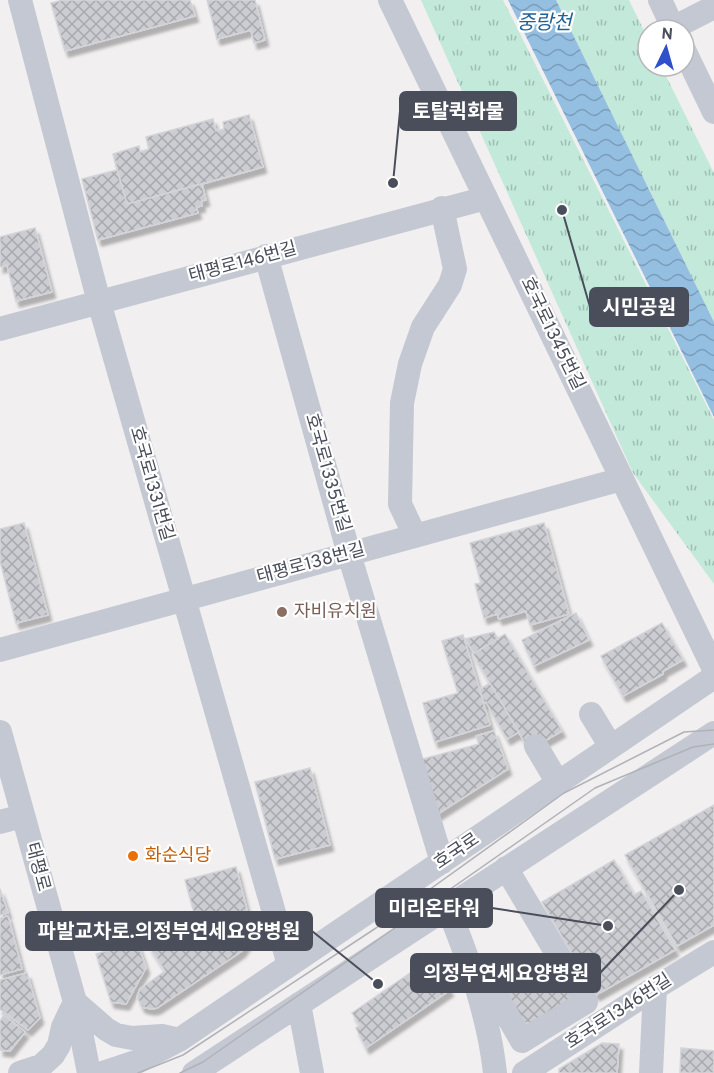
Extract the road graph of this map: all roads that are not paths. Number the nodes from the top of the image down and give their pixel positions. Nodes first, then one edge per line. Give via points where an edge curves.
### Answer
1 (20, 0) edge
2 (390, 0) edge
3 (660, 0) edge
4 (714, 7) edge
5 (669, 18) edge
6 (694, 18) edge
7 (696, 75) edge
8 (714, 112) edge
9 (486, 198) junction
10 (442, 208) junction
11 (266, 256) junction
12 (99, 302) junction
13 (0, 329) edge
14 (622, 479) junction
15 (416, 536) junction
16 (349, 554) junction
17 (184, 599) junction
18 (0, 650) edge
19 (714, 669) edge
20 (714, 677) edge
21 (591, 714) dead end
22 (0, 732) edge
23 (714, 733) edge
24 (536, 746) dead end
25 (611, 747) junction
26 (558, 783) junction
27 (23, 816) junction
28 (0, 822) edge
29 (442, 862) junction
30 (506, 868) junction
31 (448, 908) junction
32 (714, 952) edge
33 (289, 965) junction
34 (470, 967) junction
35 (655, 988) junction
36 (75, 1002) junction
37 (299, 1004) junction
38 (179, 1040) junction
39 (196, 1072) edge
40 (20, 1073) edge
41 (89, 1073) edge
42 (103, 1073) edge
43 (312, 1073) edge
44 (495, 1073) edge
45 (524, 1073) edge
46 (651, 1073) edge

1 - 12 street, 호국로1331번길
2 - 9 street, 호국로1345번길
3 - 5 street
4 - 6 street
7 - 8 street
9 - 10 street, 태평로146번길
9 - 14 street, 호국로1345번길
10 - 11 street, 태평로146번길
10 - 15 street via 455,269 450,285 423,327 402,404 400,504
11 - 12 street, 태평로146번길
11 - 16 street, 호국로1335번길
12 - 13 street, 태평로146번길
12 - 17 street, 호국로1331번길
14 - 15 street, 태평로138번길
14 - 19 street, 호국로1345번길
15 - 16 street, 태평로138번길
16 - 17 street, 태평로138번길
16 - 29 street, 호국로1335번길
17 - 18 street, 태평로138번길
17 - 33 street, 호국로1331번길
20 - 25 street, 호국로
21 - 25 street
22 - 27 street, 태평로
23 - 30 street
24 - 26 street
25 - 26 street, 호국로
26 - 29 street, 호국로
27 - 28 street
27 - 36 street, 태평로
29 - 33 street, 호국로
30 - 31 street
30 - 34 street via 586,1002 522,1041 479,966
31 - 34 street
31 - 37 street
32 - 35 street, 호국로1346번길
33 - 38 street, 호국로
34 - 44 street
35 - 45 street, 호국로1346번길
35 - 46 street
36 - 38 street via 116,1035
36 - 40 street via 52,1055 41,1066
36 - 41 street, 태평로
37 - 39 street
37 - 43 street
38 - 42 street, 호국로 via 139,1061

